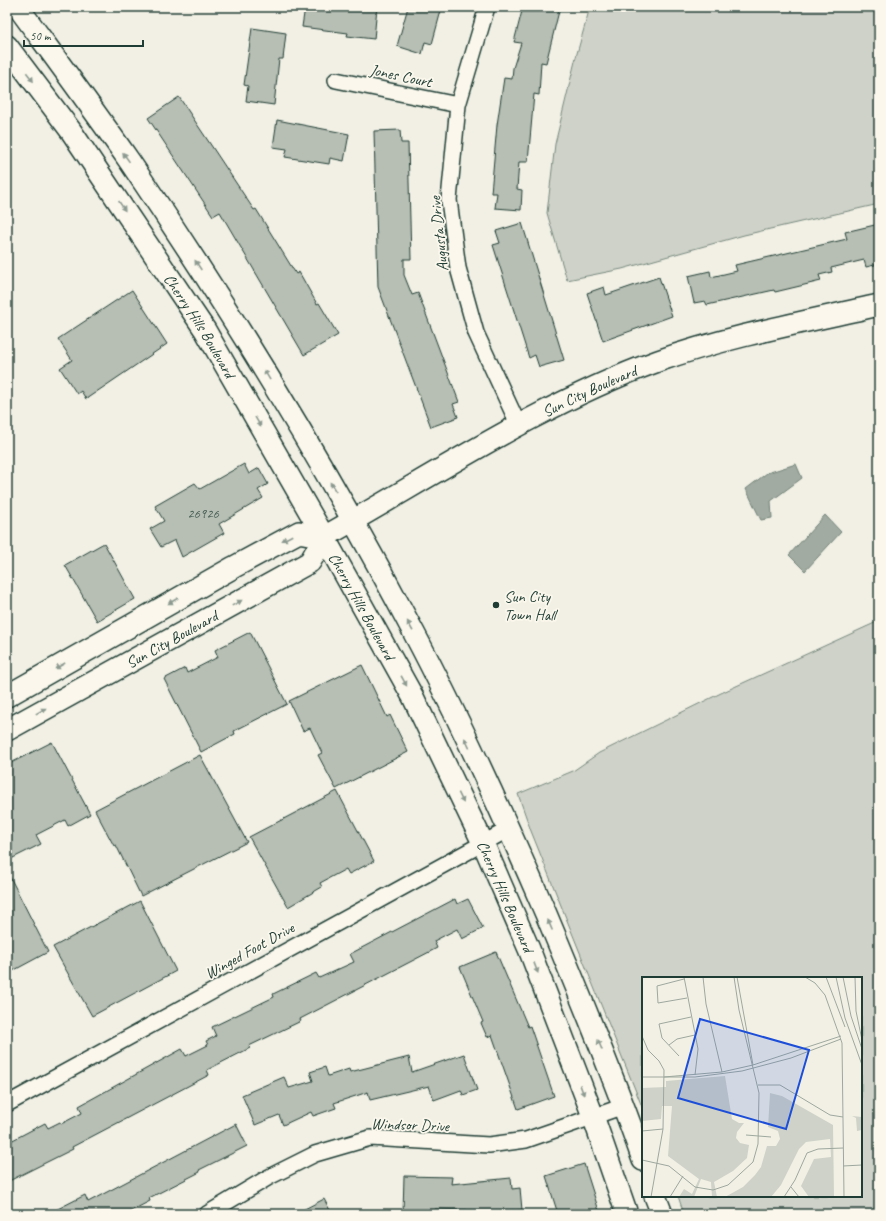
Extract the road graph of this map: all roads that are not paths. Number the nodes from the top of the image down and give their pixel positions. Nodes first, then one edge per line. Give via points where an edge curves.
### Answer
1 (18, 7) edge
2 (487, 7) edge
3 (7, 46) edge
4 (336, 80) dead end
5 (458, 105) junction
6 (879, 305) edge
7 (519, 426) junction
8 (353, 521) junction
9 (324, 537) junction
10 (7, 696) edge
11 (7, 730) edge
12 (509, 829) junction
13 (483, 843) junction
14 (7, 1104) edge
15 (624, 1106) junction
16 (593, 1116) junction
17 (642, 1157) edge
18 (655, 1197) edge
19 (207, 1214) edge
20 (628, 1214) edge
21 (662, 1214) edge

8 -> 1 street, Cherry Hills Boulevard via 247,341 165,215
2 - 5 street, Augusta Drive
3 -> 9 street, Cherry Hills Boulevard via 72,131 205,330
4 - 5 street, Jones Court
5 - 7 street, Augusta Drive via 450,200 458,268 476,333
6 - 7 street, Sun City Boulevard via 723,342 658,361 589,389
7 - 8 street, Sun City Boulevard
8 - 9 street, Sun City Boulevard
12 -> 8 street, Cherry Hills Boulevard via 415,635
9 -> 10 street, Sun City Boulevard via 299,532 234,566
11 -> 9 street, Sun City Boulevard via 310,562
9 -> 13 street, Cherry Hills Boulevard via 412,696
12 - 13 street, Winged Foot Drive
15 -> 12 street, Cherry Hills Boulevard
13 - 14 street, Winged Foot Drive
13 -> 16 street, Cherry Hills Boulevard via 528,949
15 - 16 street, Windsor Drive
15 - 17 street, Cherry Hills Boulevard
16 - 19 street, Windsor Drive via 526,1140 489,1145 370,1138 315,1154 268,1177
16 - 20 street, Cherry Hills Boulevard
18 - 21 street

